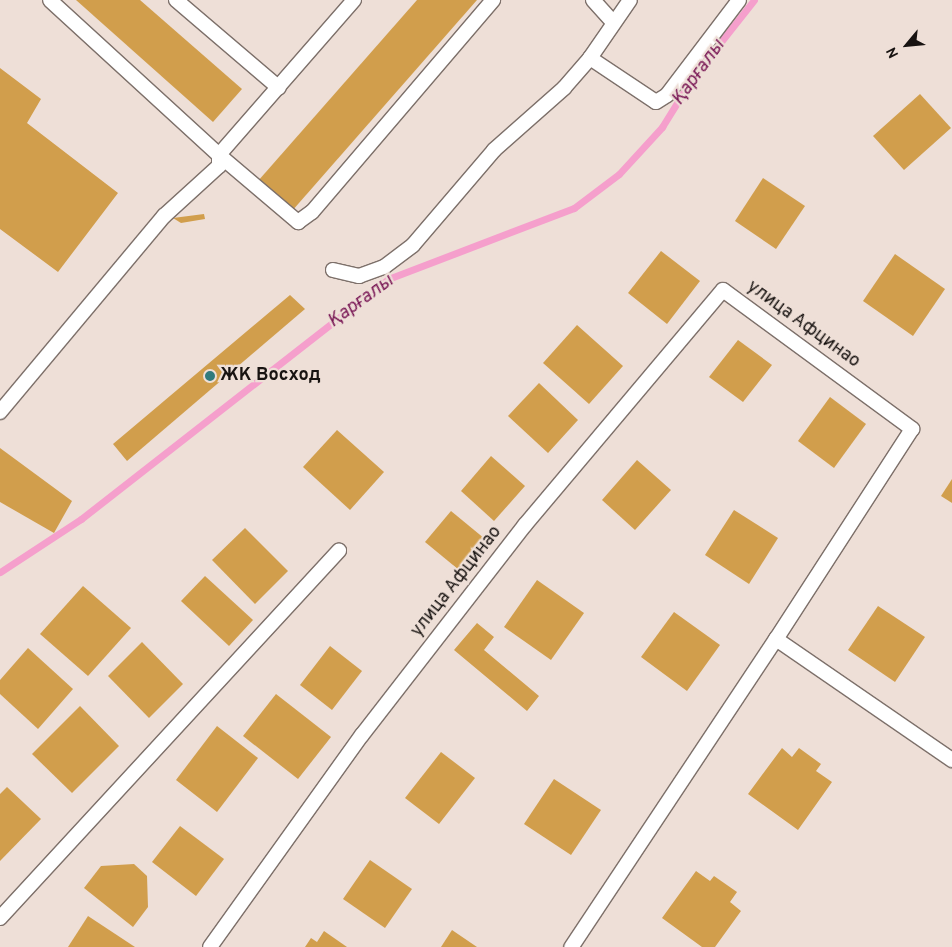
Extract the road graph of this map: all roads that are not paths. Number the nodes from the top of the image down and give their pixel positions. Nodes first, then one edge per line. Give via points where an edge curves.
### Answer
1 (50, 0) edge
2 (176, 0) edge
3 (354, 0) edge
4 (493, 0) edge
5 (593, 0) edge
6 (630, 0) edge
7 (739, 0) edge
8 (613, 22) junction
9 (590, 58) junction
10 (279, 88) junction
11 (219, 155) junction
12 (333, 270) dead end
13 (0, 412) edge
14 (339, 550) dead end
15 (776, 639) junction
16 (952, 760) edge
17 (0, 918) edge
18 (210, 947) edge
19 (571, 947) edge

1 - 11 lane
2 - 10 lane
3 - 10 lane
4 - 11 lane via 312,212 298,222
5 - 8 lane
6 - 8 lane
7 - 9 lane via 667,95 656,102
8 - 9 lane
9 - 12 lane via 564,88 494,150 414,245 384,267 359,276
10 - 11 lane
11 - 13 lane via 219,166 164,216
14 - 17 lane
15 - 16 lane
15 - 18 lane, улица Афцинао via 912,428 723,290 524,525 362,735
15 - 19 lane, улица Афцинао

